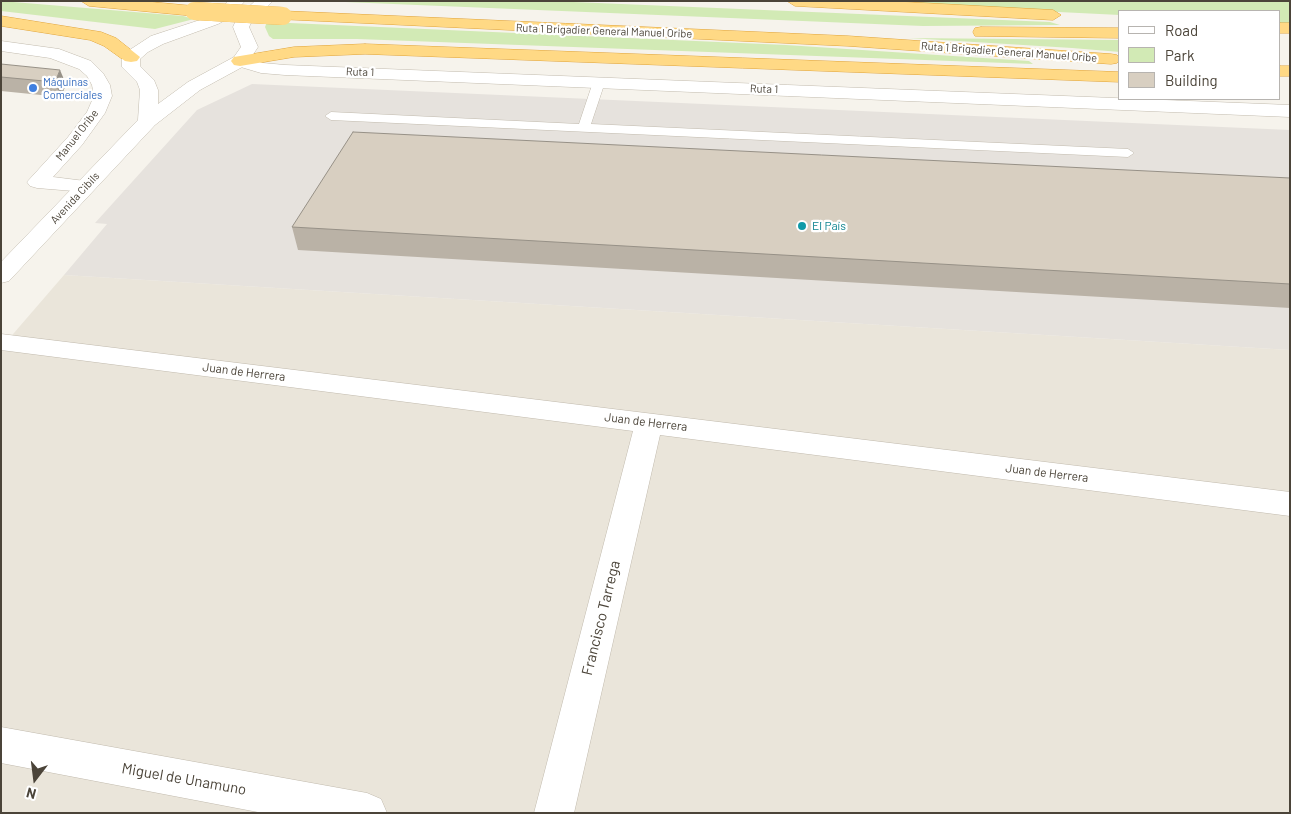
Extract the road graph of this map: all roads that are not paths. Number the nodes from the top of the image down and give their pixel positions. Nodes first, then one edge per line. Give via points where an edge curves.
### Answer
1 (89, 1) edge
2 (222, 1) edge
3 (237, 1) edge
4 (265, 1) edge
5 (795, 1) edge
6 (288, 11) junction
7 (1066, 16) dead end
8 (1084, 17) dead end
9 (1118, 19) edge
10 (1, 21) edge
11 (947, 32) dead end
12 (967, 32) dead end
13 (1118, 33) edge
14 (1, 46) edge
15 (1118, 60) edge
16 (240, 61) junction
17 (134, 65) junction
18 (221, 71) junction
19 (1118, 77) edge
20 (599, 82) junction
21 (1290, 111) edge
22 (331, 116) dead end
23 (148, 121) junction
24 (584, 126) junction
25 (1128, 153) dead end
26 (86, 186) junction
27 (1, 276) edge
28 (1, 342) edge
29 (649, 423) junction
30 (1290, 504) edge
31 (1, 745) edge
32 (367, 813) edge
33 (554, 813) edge

1 - 6 highway, Ruta 1 Brigadier General Manuel Oribe, bridge via 194,11
2 - 6 highway, Ruta 1 Brigadier General Manuel Oribe
3 - 17 street via 212,21 142,48
4 - 16 street via 243,21 241,26 250,47
5 - 7 highway
6 - 11 highway, Ruta 1 Brigadier General Manuel Oribe
6 - 15 highway, Ruta 1 Brigadier General Manuel Oribe via 848,41
8 - 9 highway
10 - 17 highway via 96,36 110,42
12 - 13 highway, Ruta 1 Brigadier General Manuel Oribe
14 - 26 street, Manuel Oribe via 68,58 85,65 97,79 103,96 96,113 37,182
16 - 18 street, Avenida Cibils
16 - 19 highway via 320,50 365,49
16 - 20 street, Ruta 1 via 261,68 285,70
17 - 18 street via 169,78
17 - 23 street via 149,90
18 - 23 street, Avenida Cibils via 183,93
20 - 21 street, Ruta 1
20 - 24 lane
22 - 24 lane
23 - 26 street, Avenida Cibils
24 - 25 lane
26 - 27 street, Avenida Cibils
28 - 29 street, Juan de Herrera
29 - 30 street, Juan de Herrera
29 - 33 street, Francisco Tarrega
31 - 32 street, Miguel de Unamuno

